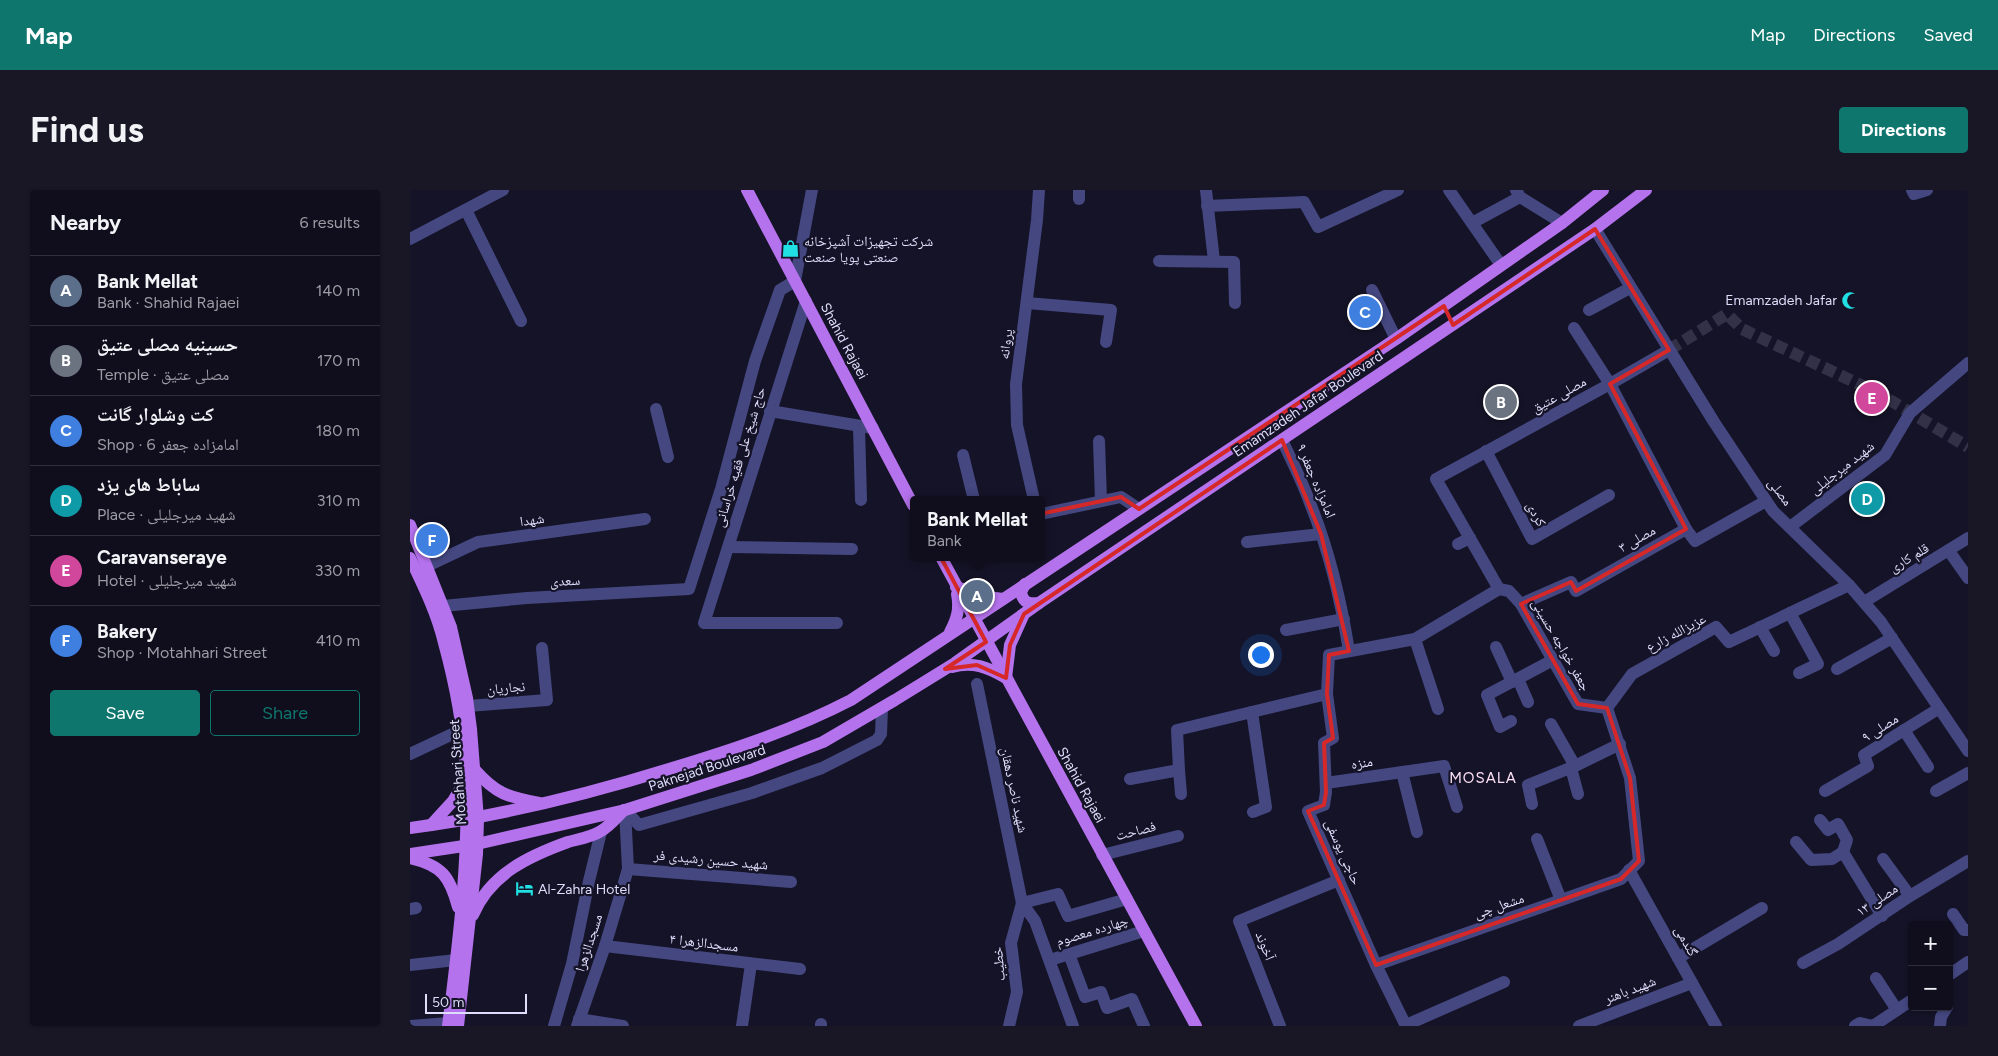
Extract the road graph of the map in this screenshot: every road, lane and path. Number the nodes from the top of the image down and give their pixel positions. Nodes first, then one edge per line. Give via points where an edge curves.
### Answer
1 (503, 190) edge
2 (747, 190) edge
3 (812, 190) edge
4 (1039, 190) edge
5 (1206, 190) edge
6 (1398, 190) edge
7 (1449, 190) edge
8 (1603, 190) edge
9 (1646, 190) edge
10 (1912, 190) edge
11 (1927, 190) edge
12 (1518, 193) edge
13 (1207, 206) junction
14 (466, 210) junction
15 (1472, 223) junction
16 (1562, 223) junction
17 (1595, 230) junction
18 (410, 239) edge
19 (1159, 261) dead end
20 (1214, 261) junction
21 (1501, 265) junction
22 (795, 281) junction
23 (1630, 288) junction
24 (1372, 290) dead end
25 (806, 301) junction
26 (1027, 303) junction
27 (1235, 303) dead end
28 (1444, 306) junction
29 (1589, 310) dead end
30 (521, 321) dead end
31 (1453, 325) junction
32 (1574, 328) dead end
33 (1396, 339) junction
34 (1106, 342) dead end
35 (1669, 350) junction
36 (1968, 363) edge
37 (1610, 384) junction
38 (656, 409) dead end
39 (770, 411) junction
40 (859, 427) junction
41 (873, 428) junction
42 (1282, 440) junction
43 (1099, 441) dead end
44 (1486, 451) junction
45 (963, 455) dead end
46 (668, 457) dead end
47 (1436, 479) joint
48 (1608, 495) dead end
49 (973, 496) edge
50 (1033, 496) edge
51 (910, 499) edge
52 (861, 500) dead end
53 (1102, 501) junction
54 (1766, 501) junction
55 (1139, 509) junction
56 (1045, 513) edge
57 (645, 519) dead end
58 (410, 524) edge
59 (1790, 527) junction
60 (1686, 529) junction
61 (1321, 534) junction
62 (1470, 538) junction
63 (1968, 538) edge
64 (1247, 542) dead end
65 (1458, 544) dead end
66 (729, 547) junction
67 (852, 549) dead end
68 (1949, 551) junction
69 (410, 558) edge
70 (942, 561) edge
71 (428, 566) junction
72 (1968, 578) edge
73 (1025, 584) junction
74 (1849, 585) junction
75 (956, 587) junction
76 (689, 589) joint
77 (1499, 589) junction
78 (1003, 599) junction
79 (1864, 602) junction
80 (1039, 603) junction
81 (1521, 604) junction
82 (443, 606) junction
83 (1790, 613) junction
84 (1024, 614) junction
85 (973, 619) junction
86 (1344, 619) junction
87 (837, 623) dead end
88 (1760, 627) junction
89 (1286, 630) dead end
90 (950, 634) junction
91 (1892, 638) junction
92 (1415, 639) junction
93 (986, 642) junction
94 (1496, 647) dead end
95 (542, 648) dead end
96 (1774, 650) dead end
97 (1349, 651) junction
98 (1553, 660) junction
99 (945, 669) junction
100 (1837, 669) dead end
101 (1800, 673) dead end
102 (1006, 678) junction
103 (1515, 680) junction
104 (977, 684) dead end
105 (1327, 694) junction
106 (1528, 702) dead end
107 (468, 706) junction
108 (882, 708) junction
109 (1438, 708) dead end
110 (1607, 708) junction
111 (1938, 709) junction
112 (1252, 712) junction
113 (1511, 721) dead end
114 (1551, 724) dead end
115 (461, 730) junction
116 (1904, 730) junction
117 (1620, 744) junction
118 (1968, 751) edge
119 (410, 754) edge
120 (1928, 766) dead end
121 (1573, 767) junction
122 (1179, 770) junction
123 (1402, 772) junction
124 (1968, 773) edge
125 (470, 774) junction
126 (1130, 779) dead end
127 (1326, 783) junction
128 (1936, 791) dead end
129 (1825, 792) dead end
130 (1181, 794) dead end
131 (1578, 794) dead end
132 (546, 804) junction
133 (1532, 804) dead end
134 (1456, 807) dead end
135 (625, 810) junction
136 (1253, 812) dead end
137 (472, 819) junction
138 (1820, 820) dead end
139 (431, 825) junction
140 (410, 828) edge
141 (601, 832) junction
142 (1417, 832) dead end
143 (1178, 836) dead end
144 (1537, 839) dead end
145 (1796, 842) dead end
146 (471, 845) junction
147 (1843, 852) junction
148 (1102, 855) junction
149 (410, 856) edge
150 (1882, 859) dead end
151 (1968, 861) edge
152 (628, 869) junction
153 (1629, 870) junction
154 (1339, 880) junction
155 (791, 882) dead end
156 (1910, 896) junction
157 (1127, 899) junction
158 (1561, 900) junction
159 (1022, 903) junction
160 (1762, 908) dead end
161 (1953, 914) dead end
162 (1882, 916) junction
163 (465, 921) junction
164 (1968, 930) edge
165 (1144, 931) junction
166 (605, 946) junction
167 (1069, 954) junction
168 (1678, 958) junction
169 (456, 960) junction
170 (1050, 960) junction
171 (1968, 962) edge
172 (1803, 963) dead end
173 (751, 964) junction
174 (410, 965) edge
175 (1376, 965) junction
176 (800, 969) dead end
177 (1953, 972) edge
178 (1876, 978) dead end
179 (1504, 982) dead end
180 (1692, 983) junction
181 (1908, 1002) edge
182 (1896, 1010) junction
183 (1944, 1011) edge
184 (578, 1022) edge
185 (451, 1025) edge
186 (1406, 1025) edge
187 (410, 1026) edge
188 (554, 1026) edge
189 (623, 1026) edge
190 (742, 1026) edge
191 (1008, 1026) edge
192 (1073, 1026) edge
193 (1144, 1026) edge
194 (1196, 1026) edge
195 (1280, 1026) edge
196 (1579, 1026) edge
197 (1716, 1026) edge
198 (1855, 1026) edge
199 (1940, 1026) edge

1 - 14 street
2 - 22 main road, Shahid Rajaei
3 - 22 street
4 - 26 street, پروانه
5 - 13 street
6 - 13 street via 1318,227 1304,202
7 - 15 street
8 - 16 main road, Emamzadeh Jafar Boulevard
9 - 17 main road, Emamzadeh Jafar Boulevard
10 - 11 street via 1914,194
12 - 15 street
12 - 16 street
13 - 20 street
14 - 18 street
14 - 30 street
15 - 21 street
16 - 21 main road, Emamzadeh Jafar Boulevard
17 - 23 street, مصلی
17 - 31 main road, Emamzadeh Jafar Boulevard
19 - 20 street
20 - 27 street via 1234,262
21 - 28 main road, Emamzadeh Jafar Boulevard
22 - 25 main road, Shahid Rajaei
22 - 76 street, حاج شیخ علی فقیه خراسانی via 780,290 755,361 721,489
23 - 29 street
23 - 35 street, مصلی
24 - 33 street
25 - 39 street, حاج شیخ علی فقیه خراسانی
25 - 41 main road, Shahid Rajaei
26 - 34 street via 1111,310
26 - 50 street, پروانه via 1016,384 1017,425
28 - 31 main road
28 - 33 main road, Emamzadeh Jafar Boulevard
31 - 42 main road, Emamzadeh Jafar Boulevard
32 - 37 street
33 - 55 main road, Emamzadeh Jafar Boulevard
35 - 37 street, مصلی عتیق
35 - 54 street, مصلی
36 - 59 street, شهید میرجلیلی via 1910,412 1885,455
37 - 44 street, مصلی عتیق
37 - 60 street
38 - 46 street
39 - 40 street
39 - 66 street, حاج شیخ علی فقیه خراسانی
40 - 41 street
40 - 52 street
41 - 51 main road, Shahid Rajaei
42 - 61 street, امامزاده جعفر ۹
42 - 80 main road, Emamzadeh Jafar Boulevard
43 - 53 street
44 - 47 street, مصلی عتیق
44 - 48 street, کردی via 1532,539
45 - 49 street
47 - 62 street, جعفر خواجه حسینی
53 - 55 street via 1121,497
53 - 56 street
54 - 59 street, مصلی
54 - 60 street via 1695,541
55 - 73 main road, Emamzadeh Jafar Boulevard
57 - 71 street, شهدا via 478,542
58 - 71 main road, Motahhari Street
59 - 74 street, مصلی
60 - 81 street, مصلی ۳ via 1576,591 1571,582
61 - 64 street
61 - 86 street
62 - 65 street
62 - 77 street, جعفر خواجه حسینی
63 - 68 street, قلم کاری
66 - 67 street
66 - 87 street, حاج شیخ علی فقیه خراسانی via 704,623
68 - 72 street
68 - 79 street, قلم کاری
69 - 115 main road, Motahhari Street via 444,642
70 - 75 main road, Shahid Rajaei
71 - 82 main road, Motahhari Street
73 - 78 main road, Emamzadeh Jafar Boulevard
73 - 80 main road via 1021,592 1024,600 1029,604
74 - 79 street, مصلی
74 - 83 street, عزیزالله زارع
75 - 78 main road
75 - 85 main road, Shahid Rajaei
75 - 90 main road via 957,619
76 - 82 street, سعدی
77 - 81 street, جعفر خواجه حسینی via 1509,592
77 - 92 street, حاجی یوسفی
78 - 85 main road, Emamzadeh Jafar Boulevard
79 - 91 street, مصلی
80 - 84 main road, Emamzadeh Jafar Boulevard
81 - 98 street, جعفر خواجه حسینی
82 - 107 main road, Motahhari Street via 451,627
83 - 88 street, عزیزالله زارع
83 - 101 street via 1818,664
84 - 93 main road, Emamzadeh Jafar Boulevard
84 - 102 main road via 1010,645
85 - 90 main road, Paknejad Boulevard
85 - 93 main road, Shahid Rajaei
86 - 89 street
86 - 97 street
88 - 96 street
88 - 110 street, عزیزالله زارع via 1730,642 1716,627 1632,674
90 - 132 main road, Paknejad Boulevard via 851,700 816,718 737,748
91 - 100 street
91 - 111 street, مصلی
92 - 97 street, حاجی یوسفی
92 - 109 street
93 - 99 main road, Paknejad Boulevard
93 - 102 main road, Shahid Rajaei
94 - 103 street
95 - 107 street, نجاریان via 547,700
97 - 105 street, حاجی یوسفی via 1329,655
98 - 103 street
98 - 110 street, جعفر خواجه حسینی via 1578,704
99 - 102 main road via 976,665 992,669
99 - 108 main road, Paknejad Boulevard
102 - 148 main road, Shahid Rajaei
103 - 106 street
103 - 113 street via 1487,695 1500,727
104 - 159 street, شهید ناصر دهقان
105 - 112 street
105 - 127 street, حاجی یوسفی via 1333,738 1324,743
107 - 125 main road, Motahhari Street
108 - 135 main road, Paknejad Boulevard via 814,746 751,770
108 - 135 street via 881,734 877,740 822,768 752,793 638,825
110 - 117 street
111 - 116 street, مصلی ۹
111 - 118 street, مصلی
112 - 122 street via 1177,730
112 - 136 street via 1266,808
114 - 121 street
115 - 119 street
115 - 125 main road, Motahhari Street
116 - 120 street
116 - 129 street, مصلی ۹ via 1864,755 1868,766
117 - 121 street
117 - 153 street, مشعل چی via 1630,778 1639,861
121 - 131 street
121 - 133 street via 1528,785
122 - 126 street
122 - 130 street
123 - 127 street, منزه
123 - 134 street, منزه via 1444,766
123 - 142 street
124 - 128 street
125 - 132 main road via 500,793
125 - 137 main road, Motahhari Street
125 - 139 main road via 453,801
127 - 154 street, حاجی یوسفی via 1324,805 1308,812
132 - 137 main road, Paknejad Boulevard
135 - 141 main road
135 - 146 main road, Paknejad Boulevard
135 - 152 street, مسجدالزهرا
137 - 139 main road, Paknejad Boulevard
137 - 146 main road, Motahhari Street
138 - 147 street via 1828,830 1838,824 1847,840
139 - 140 main road, Paknejad Boulevard
141 - 163 main road via 532,856 513,867 491,886
141 - 188 street via 572,964
143 - 148 street, فصاحت
144 - 158 street
145 - 147 street via 1811,860 1832,859
146 - 149 main road, Paknejad Boulevard
146 - 163 main road, Motahhari Street
147 - 162 street
148 - 157 main road, Shahid Rajaei
149 - 163 main road via 443,872
150 - 156 street
151 - 156 street, مصلی ۱۳
152 - 155 street, شهید حسین رشیدی فر
152 - 166 street, مسجدالزهرا
153 - 158 street, مشعل چی via 1621,879
153 - 168 street, گندمی
154 - 175 street, حاجی یوسفی
154 - 195 street, آخوند via 1239,921
156 - 162 street, مصلی ۱۳
157 - 159 street via 1068,916 1058,894
157 - 165 main road, Shahid Rajaei
158 - 175 street, مشعل چی
159 - 170 street via 1035,921
159 - 191 street, خطیب via 1011,943 1017,992
160 - 168 street
161 - 164 street via 1964,930
162 - 172 street, مصلی ۱۳
163 - 169 main road, Motahhari Street
163 - 185 main road, Motahhari Street
165 - 167 street, چهارده معصوم
165 - 194 main road, Shahid Rajaei
166 - 173 street, مسجدالزهرا ۴
166 - 184 street, مسجدالزهرا
167 - 170 street, چهارده معصوم
167 - 193 street via 1086,997 1101,992 1107,1008 1132,999
168 - 180 street, گندمی
169 - 174 street
169 - 185 main road, Motahhari Street
170 - 192 street
171 - 177 street
173 - 176 street, مسجدالزهرا ۴
173 - 190 street
175 - 186 street, حاجی یوسفی
178 - 182 street
179 - 186 street
180 - 196 street, شهید باهنر
180 - 197 street, گندمی
181 - 182 street
182 - 198 street via 1872,1026 1860,1023
183 - 199 street
184 - 189 street
185 - 187 street

